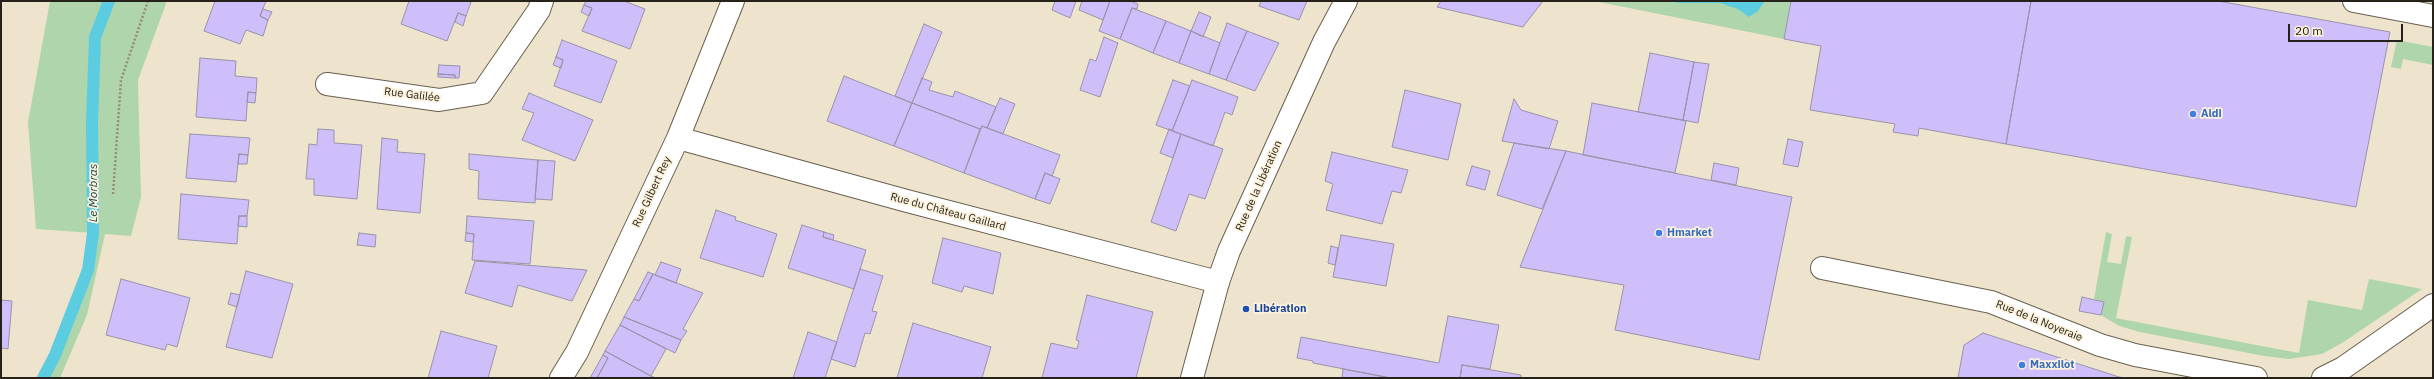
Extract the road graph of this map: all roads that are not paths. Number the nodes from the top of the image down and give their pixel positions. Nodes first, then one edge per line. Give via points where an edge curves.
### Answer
1 (542, 1) edge
2 (732, 1) edge
3 (1346, 1) edge
4 (2354, 1) edge
5 (2433, 16) edge
6 (327, 84) dead end
7 (678, 138) junction
8 (1822, 268) dead end
9 (1218, 282) junction
10 (2433, 305) edge
11 (561, 378) edge
12 (1192, 378) edge
13 (2256, 378) edge
14 (2323, 378) edge

1 - 6 street, Rue Galilée via 539,10 482,93 439,100
2 - 7 street, Rue Gilbert Rey
3 - 9 street, Rue de la Libération via 1324,42 1229,251
4 - 5 street
7 - 9 street, Rue du Château Gaillard via 908,202
7 - 11 street, Rue Gilbert Rey via 576,352
8 - 13 street, Rue de la Noyeraie via 1991,302 2100,345 2128,353
9 - 12 street, Rue de la Libération
10 - 14 street via 2343,368

